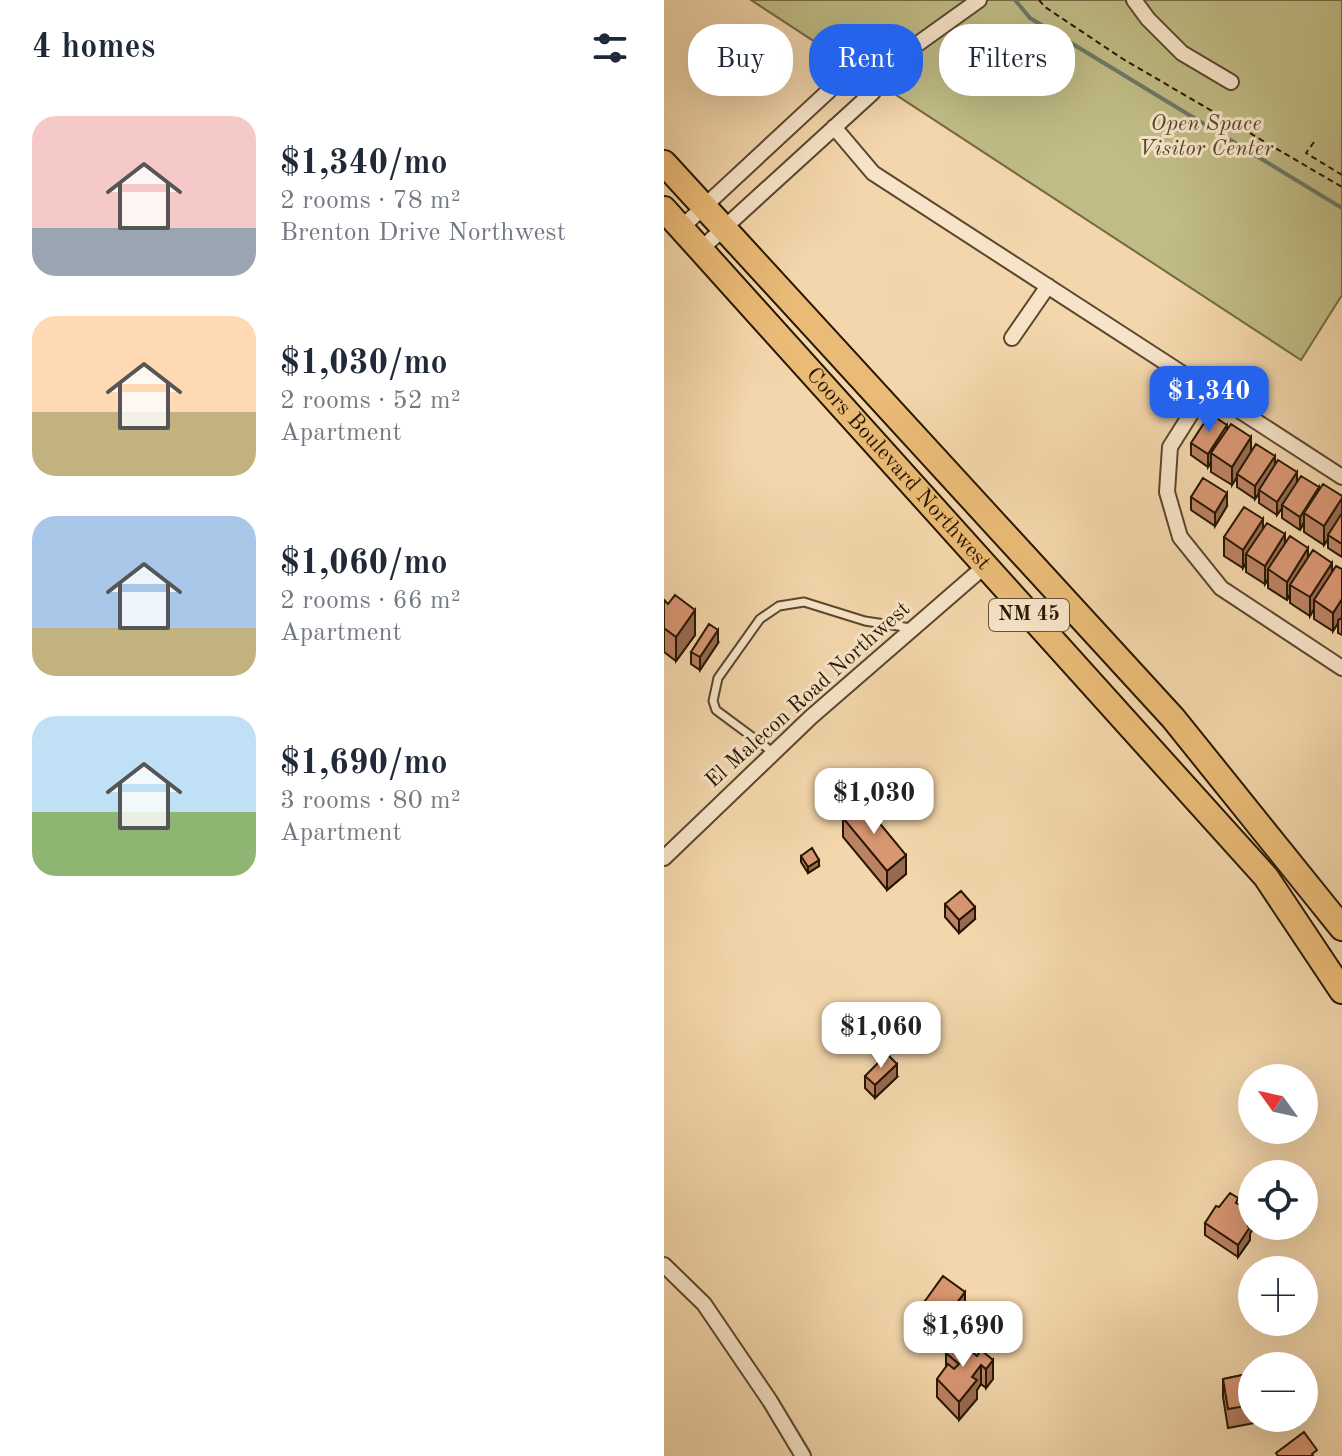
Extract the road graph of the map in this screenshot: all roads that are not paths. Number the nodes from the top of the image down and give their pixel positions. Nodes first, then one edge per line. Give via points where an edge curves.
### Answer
1 (979, 0) edge
2 (1134, 0) edge
3 (923, 40) edge
4 (1231, 82) dead end
5 (823, 96) edge
6 (869, 96) edge
7 (834, 127) junction
8 (664, 163) edge
9 (704, 207) junction
10 (664, 209) edge
11 (681, 228) junction
12 (724, 228) junction
13 (701, 249) junction
14 (1048, 286) junction
15 (1012, 338) dead end
16 (1206, 390) junction
17 (1342, 477) edge
18 (985, 566) junction
19 (914, 628) junction
20 (1342, 668) edge
21 (774, 753) junction
22 (664, 858) edge
23 (1342, 928) edge
24 (1342, 991) edge
25 (664, 1265) edge
26 (803, 1456) edge

1 - 3 street
2 - 4 street via 1182,53
5 - 9 street
6 - 7 street
7 - 12 street
7 - 14 street via 873,173
8 - 9 main road, Coors Boulevard Northwest / NM 45
9 - 11 street
9 - 12 main road, Coors Boulevard Northwest / NM 45
10 - 11 main road, Coors Boulevard Northwest / NM 45
11 - 13 main road, Coors Boulevard Northwest / NM 45
12 - 13 street
12 - 23 main road, Coors Boulevard Northwest / NM 45 via 1173,718
13 - 18 main road, Coors Boulevard Northwest / NM 45
14 - 15 street
14 - 16 street
16 - 17 street
16 - 20 street via 1170,447 1167,492 1180,537 1221,588
18 - 19 street, El Malecon Road Northwest
18 - 24 main road, Coors Boulevard Northwest / NM 45 via 1266,877
19 - 21 street, El Malecon Road Northwest
19 - 21 lane via 865,621 804,602 768,612 718,678 713,701 716,710
21 - 22 street, El Malecon Road Northwest
25 - 26 street via 704,1304

